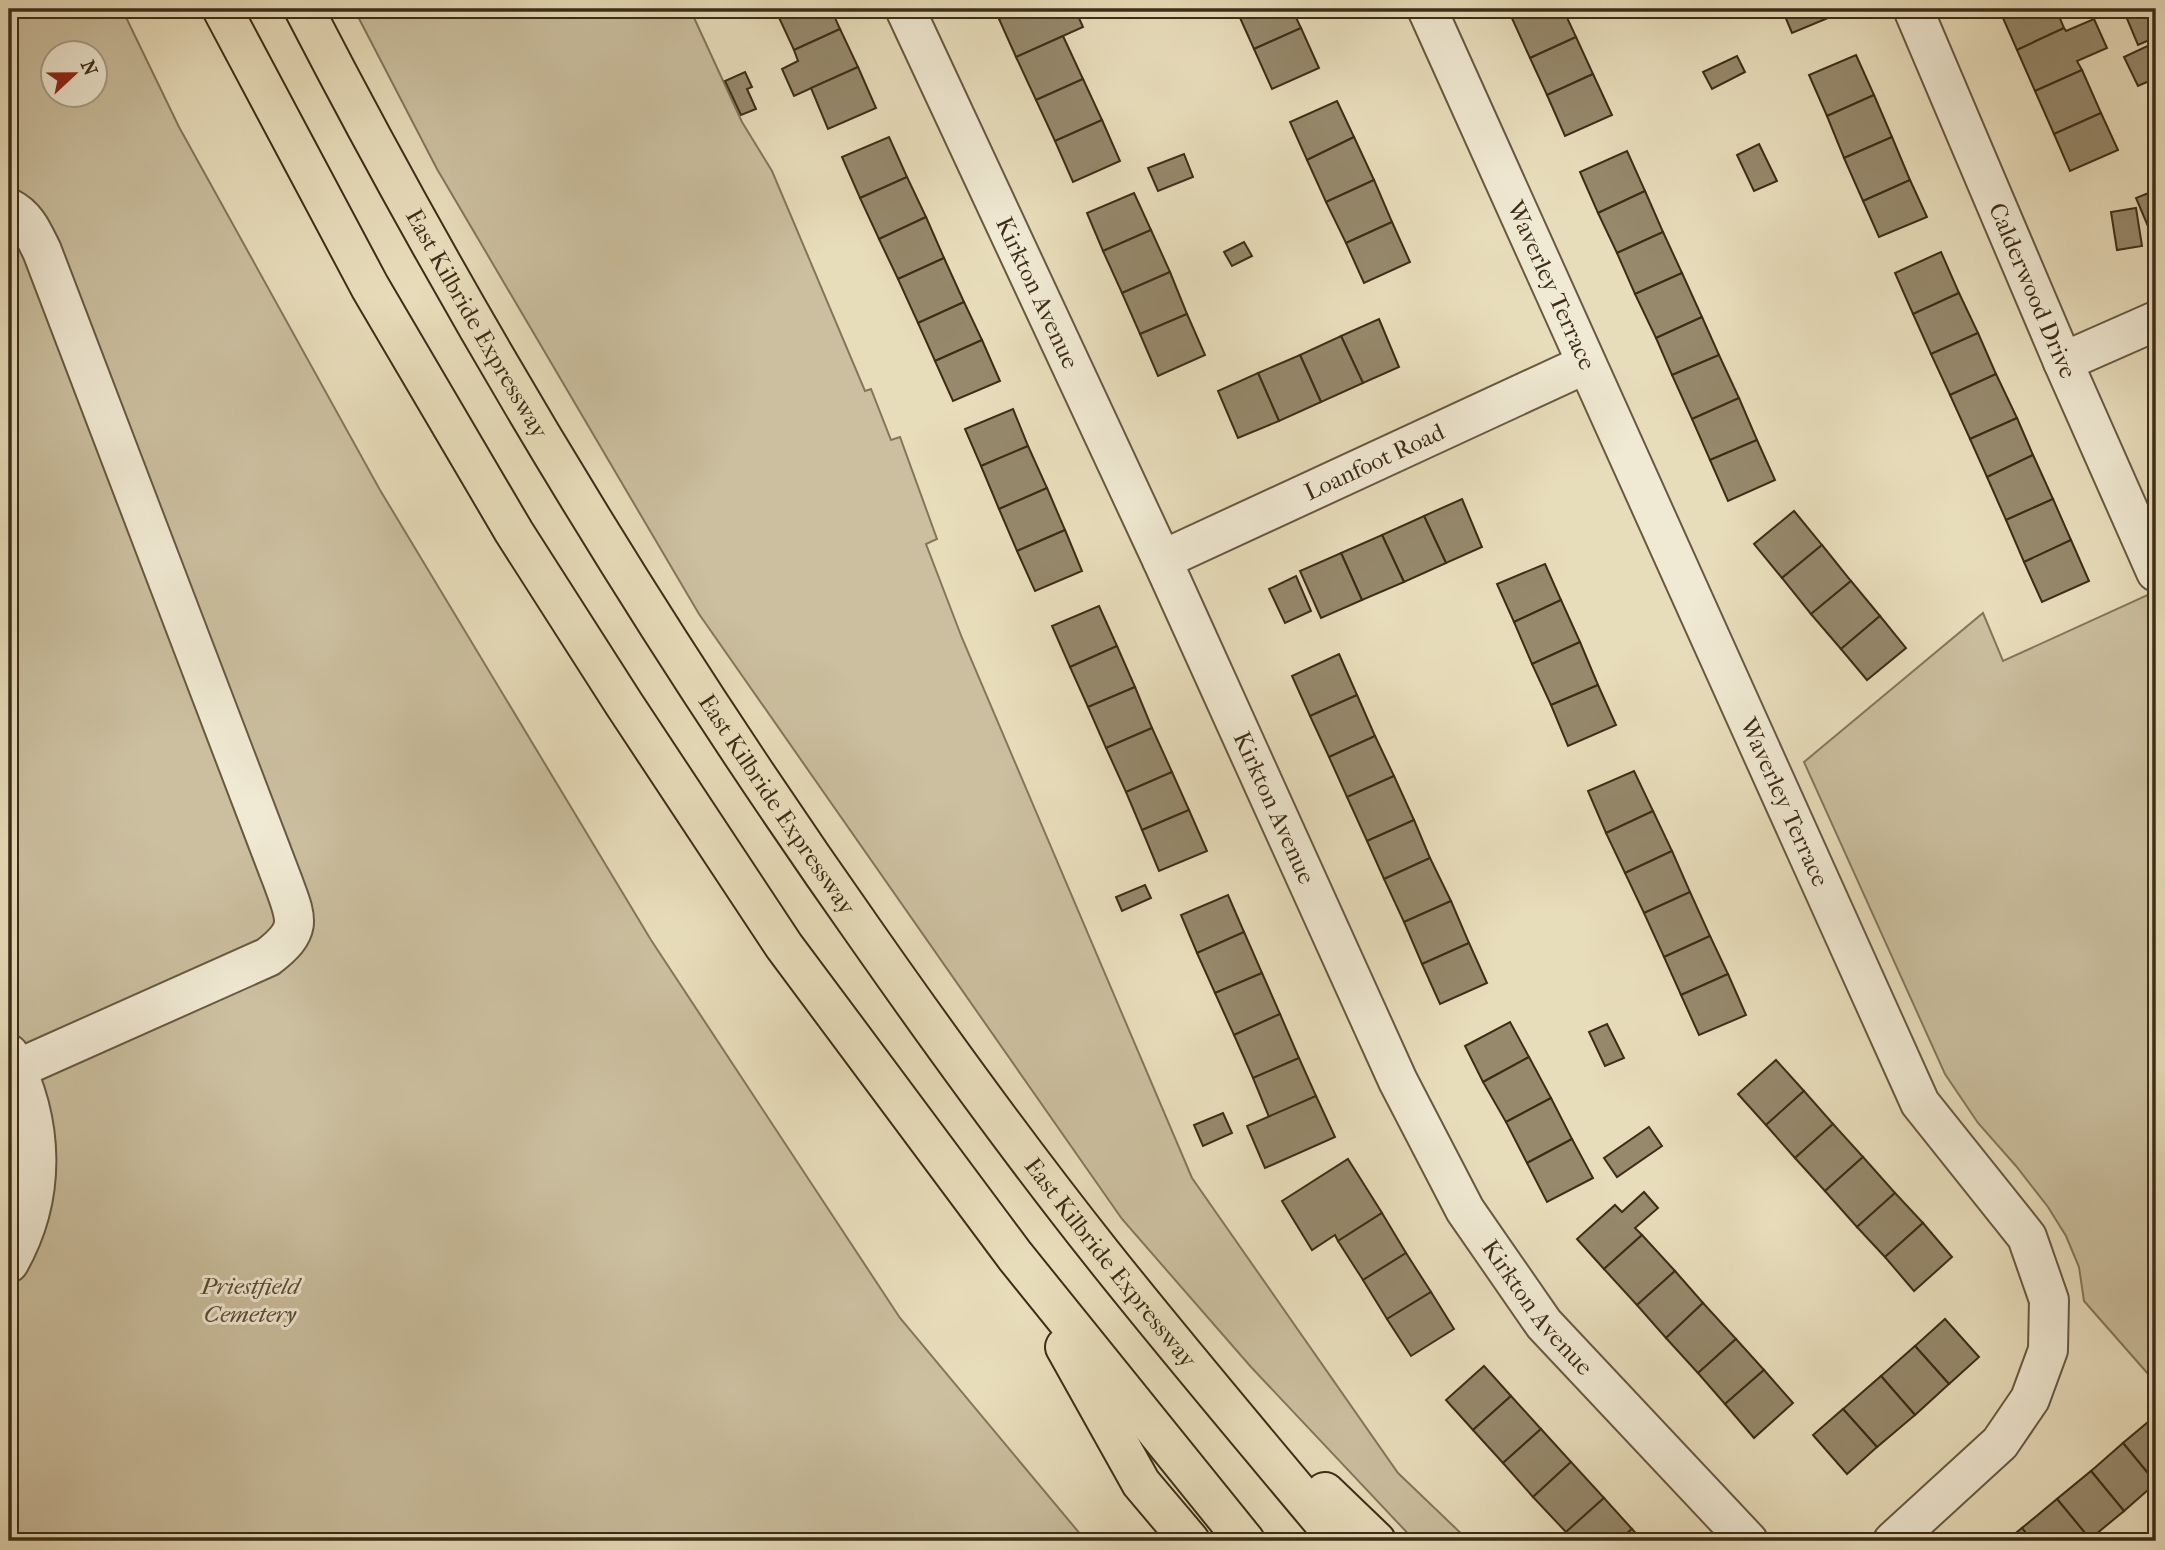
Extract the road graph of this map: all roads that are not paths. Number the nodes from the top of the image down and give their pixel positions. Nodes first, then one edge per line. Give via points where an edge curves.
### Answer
1 (222, 9) edge
2 (304, 9) edge
3 (905, 9) edge
4 (1427, 9) edge
5 (1913, 9) edge
6 (9, 208) edge
7 (2156, 321) edge
8 (2063, 362) junction
9 (1586, 363) junction
10 (1162, 561) junction
11 (2156, 572) edge
12 (13, 1062) edge
13 (1015, 1256) junction
14 (9, 1262) edge
15 (1185, 1357) junction
16 (1190, 1541) edge
17 (1245, 1541) edge
18 (1339, 1541) edge
19 (1376, 1541) edge
20 (1748, 1541) edge
21 (1894, 1541) edge

1 - 13 highway via 370,287 514,532 785,946
2 - 15 highway, East Kilbride Expressway via 438,258 687,671 782,816 940,1039
3 - 10 street, Kirkton Avenue
4 - 9 street, Waverley Terrace
5 - 8 street, Calderwood Drive
6 - 12 street via 31,228 42,251 283,882 294,922 292,936 268,957
7 - 8 street
8 - 11 street, Calderwood Drive
9 - 10 street, Loanfoot Road
9 - 21 street, Waverley Terrace via 1920,1103 2027,1237 2049,1300 2048,1350 2030,1399 2000,1443
10 - 20 street, Kirkton Avenue via 1398,1081 1465,1210 1544,1324
12 - 14 street via 34,1119 37,1172 29,1217
13 - 16 highway via 1141,1483
13 - 17 highway
15 - 18 highway, East Kilbride Expressway
15 - 19 highway

